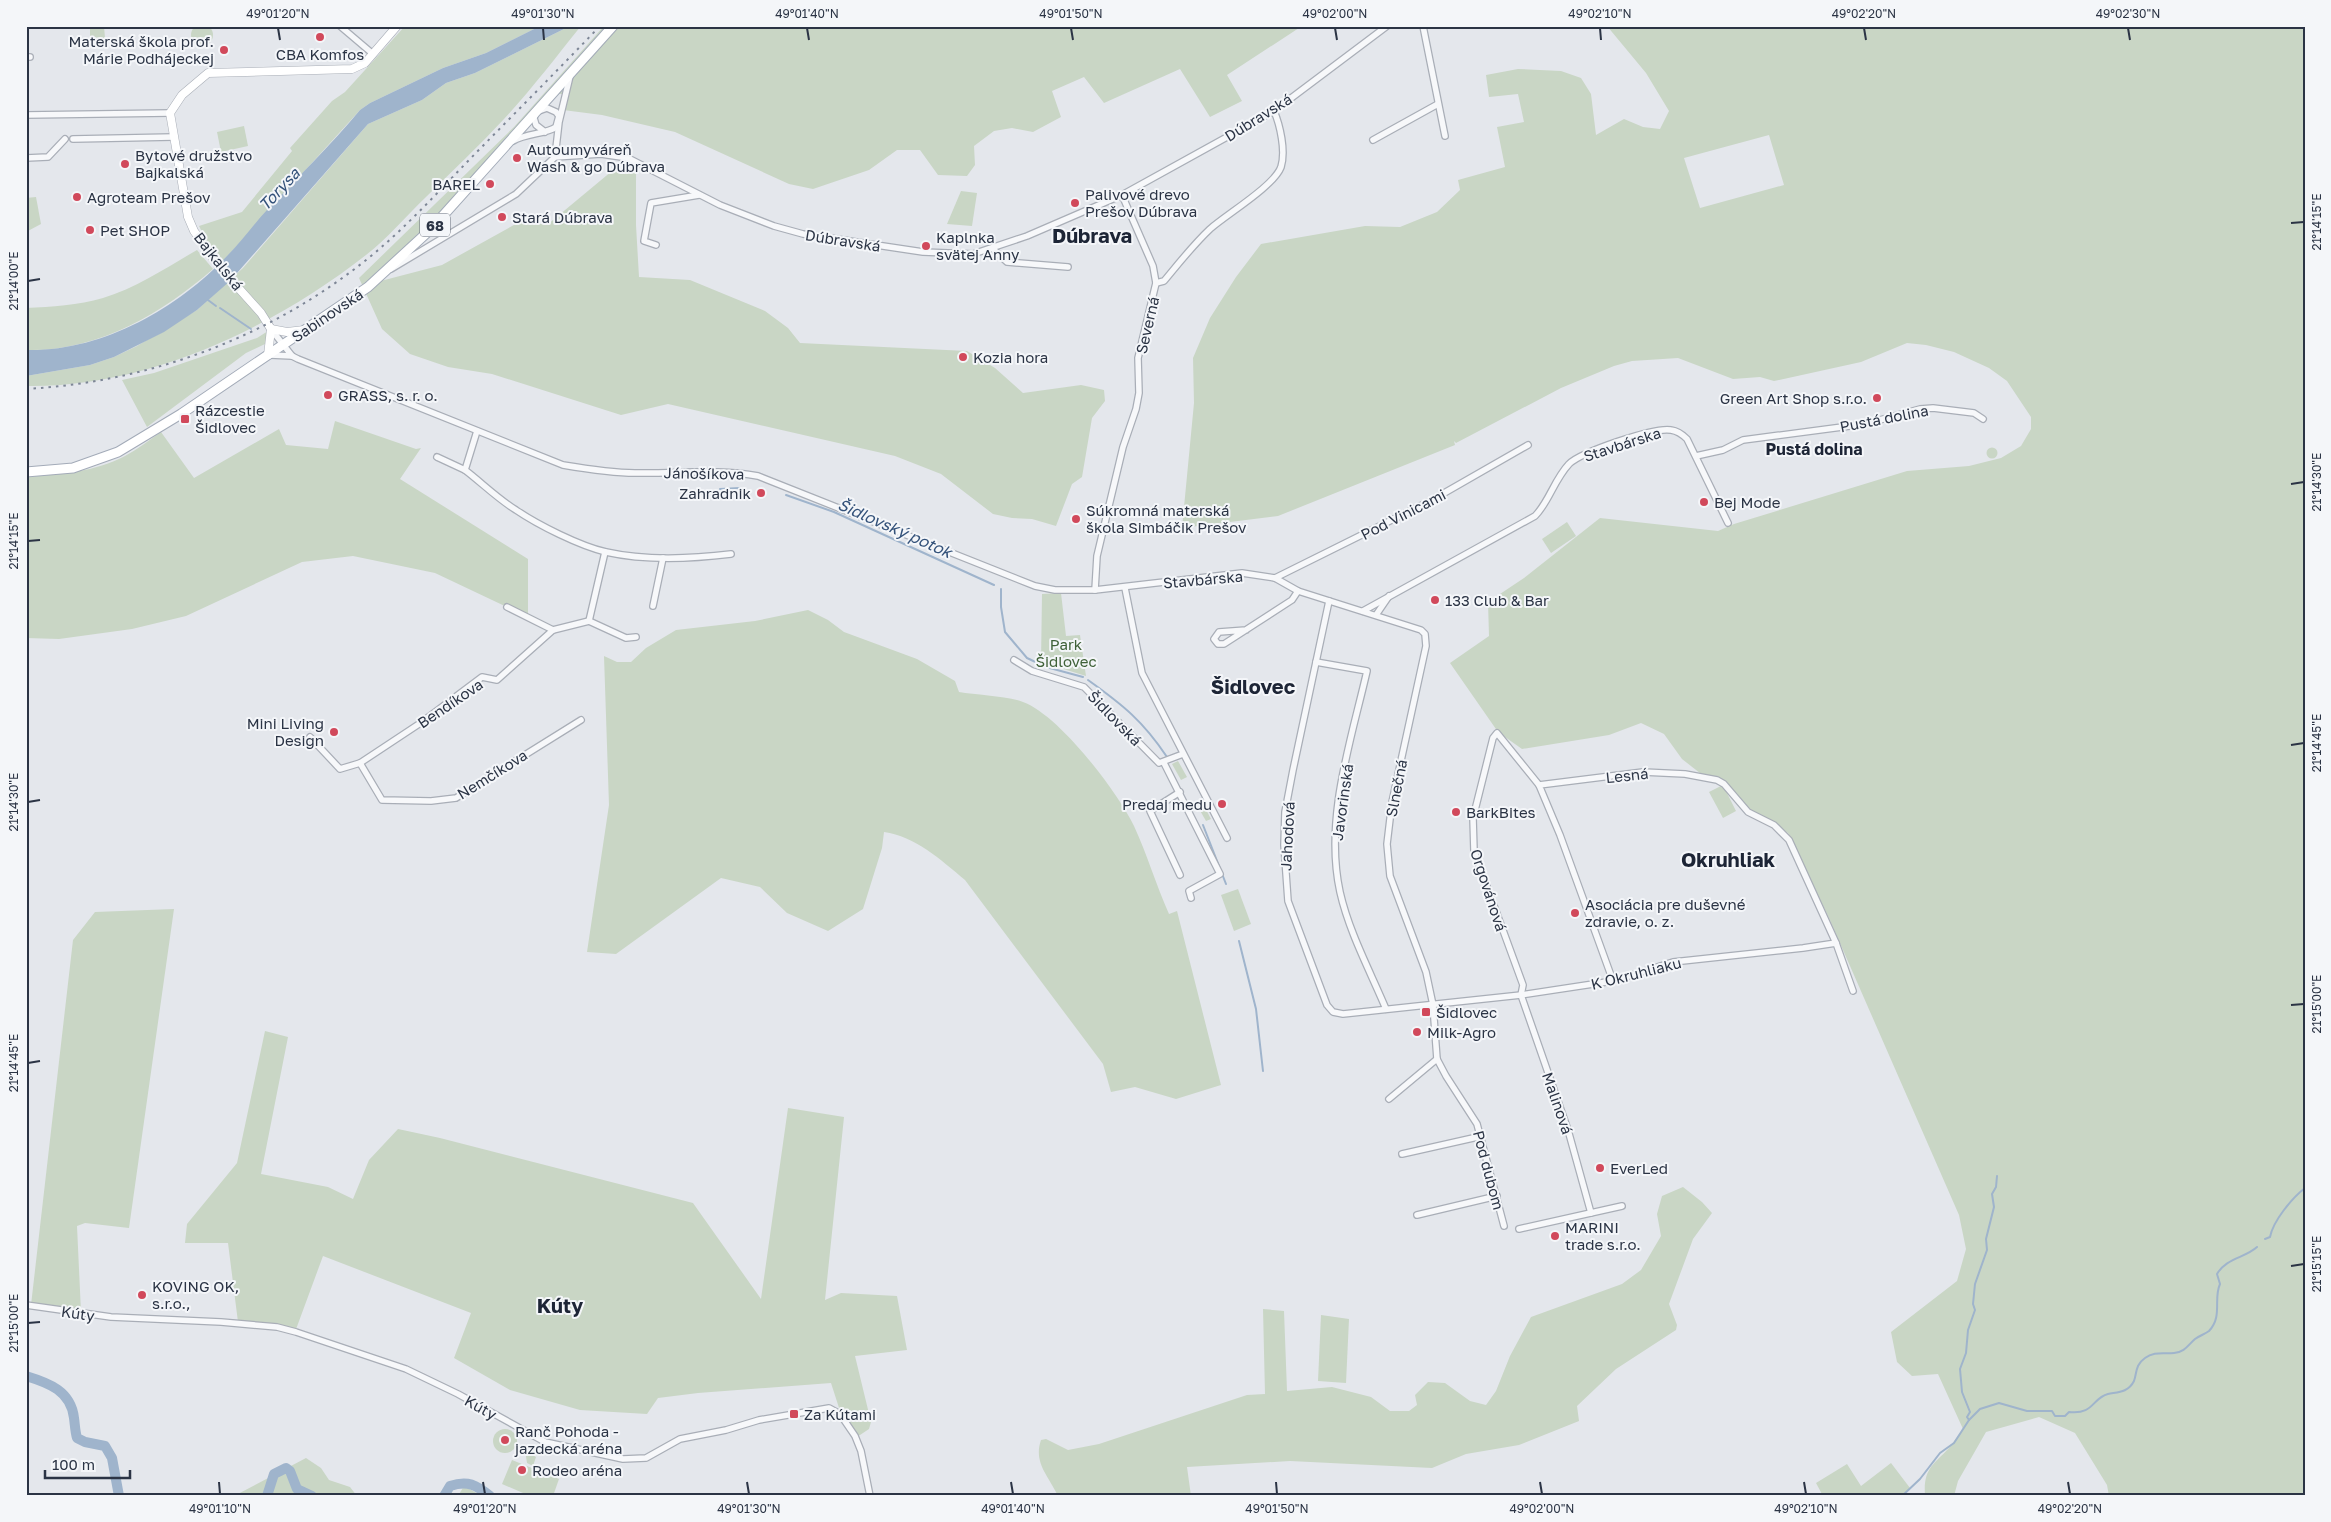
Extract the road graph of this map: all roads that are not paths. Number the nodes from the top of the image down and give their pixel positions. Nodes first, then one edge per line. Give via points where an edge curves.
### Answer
1 (340, 26) edge
2 (397, 26) edge
3 (612, 26) edge
4 (1387, 26) edge
5 (1423, 26) edge
6 (373, 54) junction
7 (570, 73) junction
8 (1438, 104) junction
9 (1274, 111) junction
10 (536, 112) junction
11 (170, 113) junction
12 (26, 115) edge
13 (559, 122) junction
14 (547, 132) junction
15 (1445, 136) dead end
16 (173, 137) junction
17 (557, 138) junction
18 (66, 139) dead end
19 (73, 139) dead end
20 (1373, 140) dead end
21 (508, 143) junction
22 (555, 157) junction
23 (26, 158) edge
24 (699, 195) junction
25 (1122, 195) junction
26 (656, 245) dead end
27 (993, 249) junction
28 (1068, 266) dead end
29 (385, 273) junction
30 (1156, 283) junction
31 (271, 329) junction
32 (306, 330) junction
33 (284, 344) junction
34 (268, 355) junction
35 (292, 356) junction
36 (1983, 419) dead end
37 (477, 431) junction
38 (1528, 444) dead end
39 (1696, 456) junction
40 (437, 457) dead end
41 (465, 470) junction
42 (26, 472) edge
43 (1728, 523) dead end
44 (605, 552) junction
45 (731, 554) dead end
46 (663, 558) junction
47 (1275, 578) junction
48 (1125, 588) junction
49 (1095, 590) junction
50 (1298, 591) junction
51 (1390, 594) junction
52 (1330, 601) junction
53 (653, 606) dead end
54 (507, 607) dead end
55 (1363, 611) junction
56 (1376, 615) junction
57 (589, 621) junction
58 (552, 630) junction
59 (1246, 630) junction
60 (636, 638) dead end
61 (1014, 660) dead end
62 (1316, 662) junction
63 (581, 720) dead end
64 (310, 737) dead end
65 (1183, 754) junction
66 (360, 763) junction
67 (1164, 763) junction
68 (1539, 785) junction
69 (1180, 792) junction
70 (1227, 838) dead end
71 (1180, 875) dead end
72 (1191, 898) dead end
73 (1836, 943) junction
74 (1613, 981) junction
75 (1853, 991) dead end
76 (1521, 995) junction
77 (1434, 1005) junction
78 (1386, 1009) junction
79 (1437, 1058) junction
80 (1389, 1099) dead end
81 (1482, 1136) junction
82 (1402, 1154) dead end
83 (1497, 1196) junction
84 (1622, 1206) dead end
85 (1591, 1213) junction
86 (1417, 1215) dead end
87 (1504, 1226) dead end
88 (1519, 1229) dead end
89 (28, 1305) edge
90 (870, 1496) edge

1 - 6 street
2 - 6 street
3 - 7 main road, 68
4 - 9 street, Dúbravská
5 - 8 street
6 - 11 street via 352,69 208,74 182,95
7 - 10 main road, Sabinovská / 68
7 - 13 street
8 - 15 street
8 - 20 street
9 - 25 street, Dúbravská
9 - 30 street, Severná via 1278,121 1281,167 1272,180 1211,228 1164,281
10 - 13 street via 552,109 559,116
10 - 14 street via 534,122 540,130
10 - 21 main road, Sabinovská / 68
11 - 12 street
11 - 16 street, Bajkalská
13 - 14 street
13 - 17 street
14 - 17 street via 553,132
14 - 21 street via 521,136
16 - 19 street
16 - 31 street, Bajkalská via 188,216 201,243
17 - 22 street
18 - 23 street via 48,156
21 - 29 main road, Sabinovská / 68 via 431,229
22 - 24 street, Dúbravská via 600,154 628,158
22 - 29 street via 516,194
24 - 26 street via 651,204 644,241
24 - 27 street, Dúbravská via 774,226 803,234 962,256
25 - 27 street, Dúbravská
25 - 30 street via 1153,266
27 - 28 street via 1007,262
29 - 32 main road, Sabinovská / 68
30 - 49 street, Severná via 1138,358 1136,409 1123,447 1097,556
31 - 32 street via 287,332
31 - 33 street, Bajkalská
31 - 34 street
32 - 33 main road, Sabinovská / 68
33 - 34 main road, Sabinovská / 68
33 - 35 street
34 - 35 street
34 - 42 main road, Sabinovská / 68 via 181,414 113,454 73,468
35 - 37 street, Jánošíkova
36 - 39 street, Pustá dolina via 1970,412 1920,408 1865,424 1743,440 1722,450
37 - 41 street
37 - 49 street, Jánošíkova via 563,464 589,470 635,473 735,471 758,476 1035,586 1055,590
38 - 47 street, Pod Vinicami via 1432,500
39 - 43 street, Stavbárska
39 - 51 street, Stavbárska via 1687,439 1680,432 1671,430 1653,432 1584,454 1560,474 1535,516
40 - 41 street
41 - 44 street via 516,510
44 - 46 street
44 - 57 street
45 - 46 street
46 - 53 street
47 - 48 street, Stavbárska via 1242,574
47 - 50 street, Stavbárska
48 - 49 street, Jánošíkova
48 - 65 street via 1142,673
50 - 52 street, Stavbárska
50 - 59 street via 1292,600
51 - 55 street, Stavbárska
51 - 56 street, Stavbárska
52 - 55 street, Stavbárska
52 - 62 street, Jahodová
54 - 58 street
55 - 56 street, Slnečná
56 - 77 street, Slnečná via 1421,630 1427,639 1392,802 1387,844 1390,876 1426,972
57 - 58 street, Bendíkova
57 - 60 street via 626,638
58 - 66 street, Bendíkova via 497,680 482,677
59 - 59 street via 1224,644 1218,644 1214,639 1219,632
61 - 67 street, Šidlovská via 1032,671 1084,687 1159,763
62 - 78 street, Javorinská via 1367,671 1339,799 1335,861 1348,918
62 - 78 street, Jahodová via 1285,812 1284,876 1288,900 1327,1005 1334,1012 1343,1014
63 - 66 street, Nemčíkova via 456,798 382,800
64 - 66 street via 340,769
65 - 67 street
65 - 70 street
67 - 69 street
68 - 73 street, Lesná via 1643,772 1685,774 1717,780 1748,812 1774,825 1789,840
68 - 74 street
68 - 76 street, Orgovánová via 1497,733 1473,818 1474,851 1523,985
69 - 71 street via 1150,811
69 - 72 street via 1220,874 1189,892
73 - 74 street, K Okruhliaku via 1673,962
73 - 75 street
74 - 76 street, K Okruhliaku
76 - 77 street, K Okruhliaku
76 - 85 street, Malinová via 1568,1130
77 - 78 street, K Okruhliaku
77 - 79 street, Pod dubom
79 - 80 street
79 - 81 street, Pod dubom
81 - 82 street
81 - 83 street, Pod dubom
83 - 86 street
83 - 87 street, Pod dubom
84 - 85 street
85 - 88 street
89 - 90 street, Kúty via 111,1317 277,1327 406,1369 545,1442 623,1459 646,1458 680,1439 759,1420 829,1408 840,1414 855,1436

